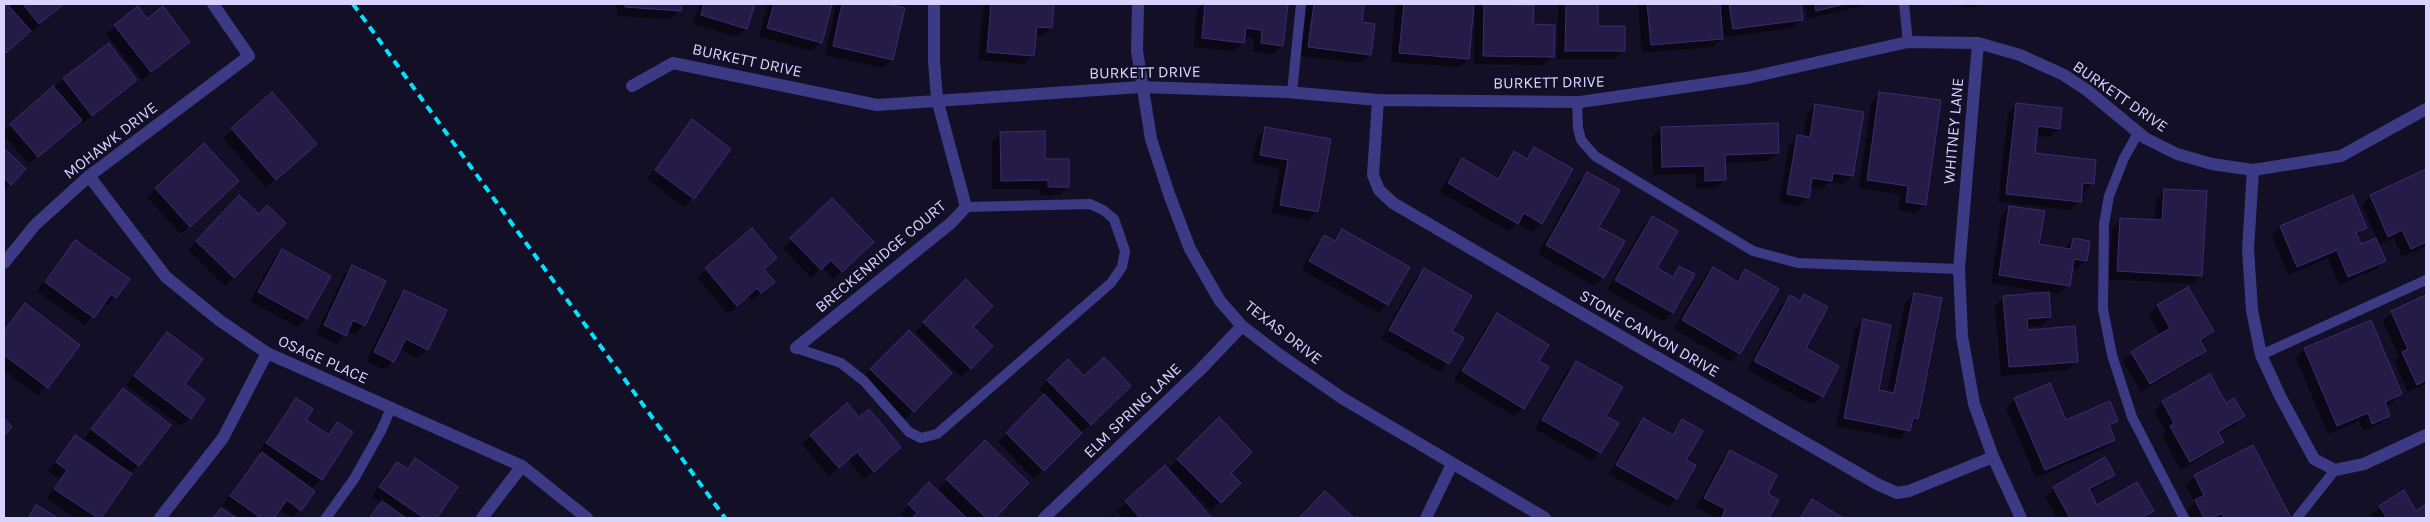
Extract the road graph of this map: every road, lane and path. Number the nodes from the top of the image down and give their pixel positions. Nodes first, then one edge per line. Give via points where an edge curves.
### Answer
1 (213, 4) edge
2 (934, 4) edge
3 (1138, 4) edge
4 (1301, 4) edge
5 (1904, 4) edge
6 (1908, 42) junction
7 (1978, 42) junction
8 (632, 86) dead end
9 (1141, 87) junction
10 (1292, 92) junction
11 (937, 99) junction
12 (1378, 100) junction
13 (1577, 102) junction
14 (2426, 109) edge
15 (2138, 133) junction
16 (2253, 170) junction
17 (89, 176) junction
18 (966, 207) junction
19 (4, 263) edge
20 (1959, 269) junction
21 (2426, 280) edge
22 (1242, 326) junction
23 (796, 348) joint
24 (267, 353) junction
25 (2261, 355) junction
26 (391, 408) junction
27 (2426, 435) edge
28 (1993, 457) junction
29 (1452, 464) junction
30 (522, 466) junction
31 (2335, 470) junction
32 (160, 518) edge
33 (326, 518) edge
34 (482, 518) edge
35 (587, 518) edge
36 (1044, 518) edge
37 (1426, 518) edge
38 (1545, 518) edge
39 (2021, 518) edge
40 (2184, 518) edge
41 (2297, 518) edge

1 - 17 street, MOHAWK DRIVE via 249,56
2 - 11 street, BRECKENRIDGE COURT
3 - 9 street, TEXAS DRIVE via 1137,51
4 - 10 lane
5 - 6 lane
6 - 7 street, BURKETT DRIVE
6 - 13 street, BURKETT DRIVE via 1748,78
7 - 15 street, BURKETT DRIVE via 2020,55 2064,75
7 - 20 street, WHITNEY LANE
8 - 11 street, BURKETT DRIVE via 673,63 877,105
9 - 10 street, BURKETT DRIVE
9 - 11 street, BURKETT DRIVE
9 - 22 street, TEXAS DRIVE via 1151,139 1190,249 1220,301
10 - 12 street, BURKETT DRIVE
11 - 18 street, BRECKENRIDGE COURT
12 - 13 street, BURKETT DRIVE
12 - 28 street, STONE CANYON DRIVE via 1374,175 1379,190 1394,203 1646,351 1897,493 1910,491
13 - 20 lane via 1581,140 1595,156 1752,251 1798,263
14 - 16 street, BURKETT DRIVE via 2341,156
15 - 16 street, BURKETT DRIVE via 2178,154 2212,164
15 - 40 lane via 2109,196 2104,224 2103,309 2112,355 2132,417
16 - 25 street via 2248,249 2252,310
17 - 19 street, MOHAWK DRIVE via 35,225
17 - 24 street, OSAGE PLACE via 166,276 219,320
18 - 23 street, BRECKENRIDGE COURT via 951,223
18 - 23 lane via 1090,204 1114,219 1125,251 1122,267 1111,283 937,434 921,438 909,432 864,382 841,363
20 - 28 street, WHITNEY LANE via 1963,345 1974,404
21 - 25 lane
22 - 29 street, TEXAS DRIVE via 1342,398
22 - 36 street, ELM SPRING LANE
24 - 26 street, OSAGE PLACE
24 - 32 street via 223,438
25 - 31 street via 2314,459
26 - 30 street, OSAGE PLACE
26 - 33 lane via 354,478
27 - 31 street via 2364,464
28 - 39 street, WHITNEY LANE
29 - 37 street
29 - 38 street, TEXAS DRIVE
30 - 34 street
30 - 35 street, OSAGE PLACE
31 - 41 lane

